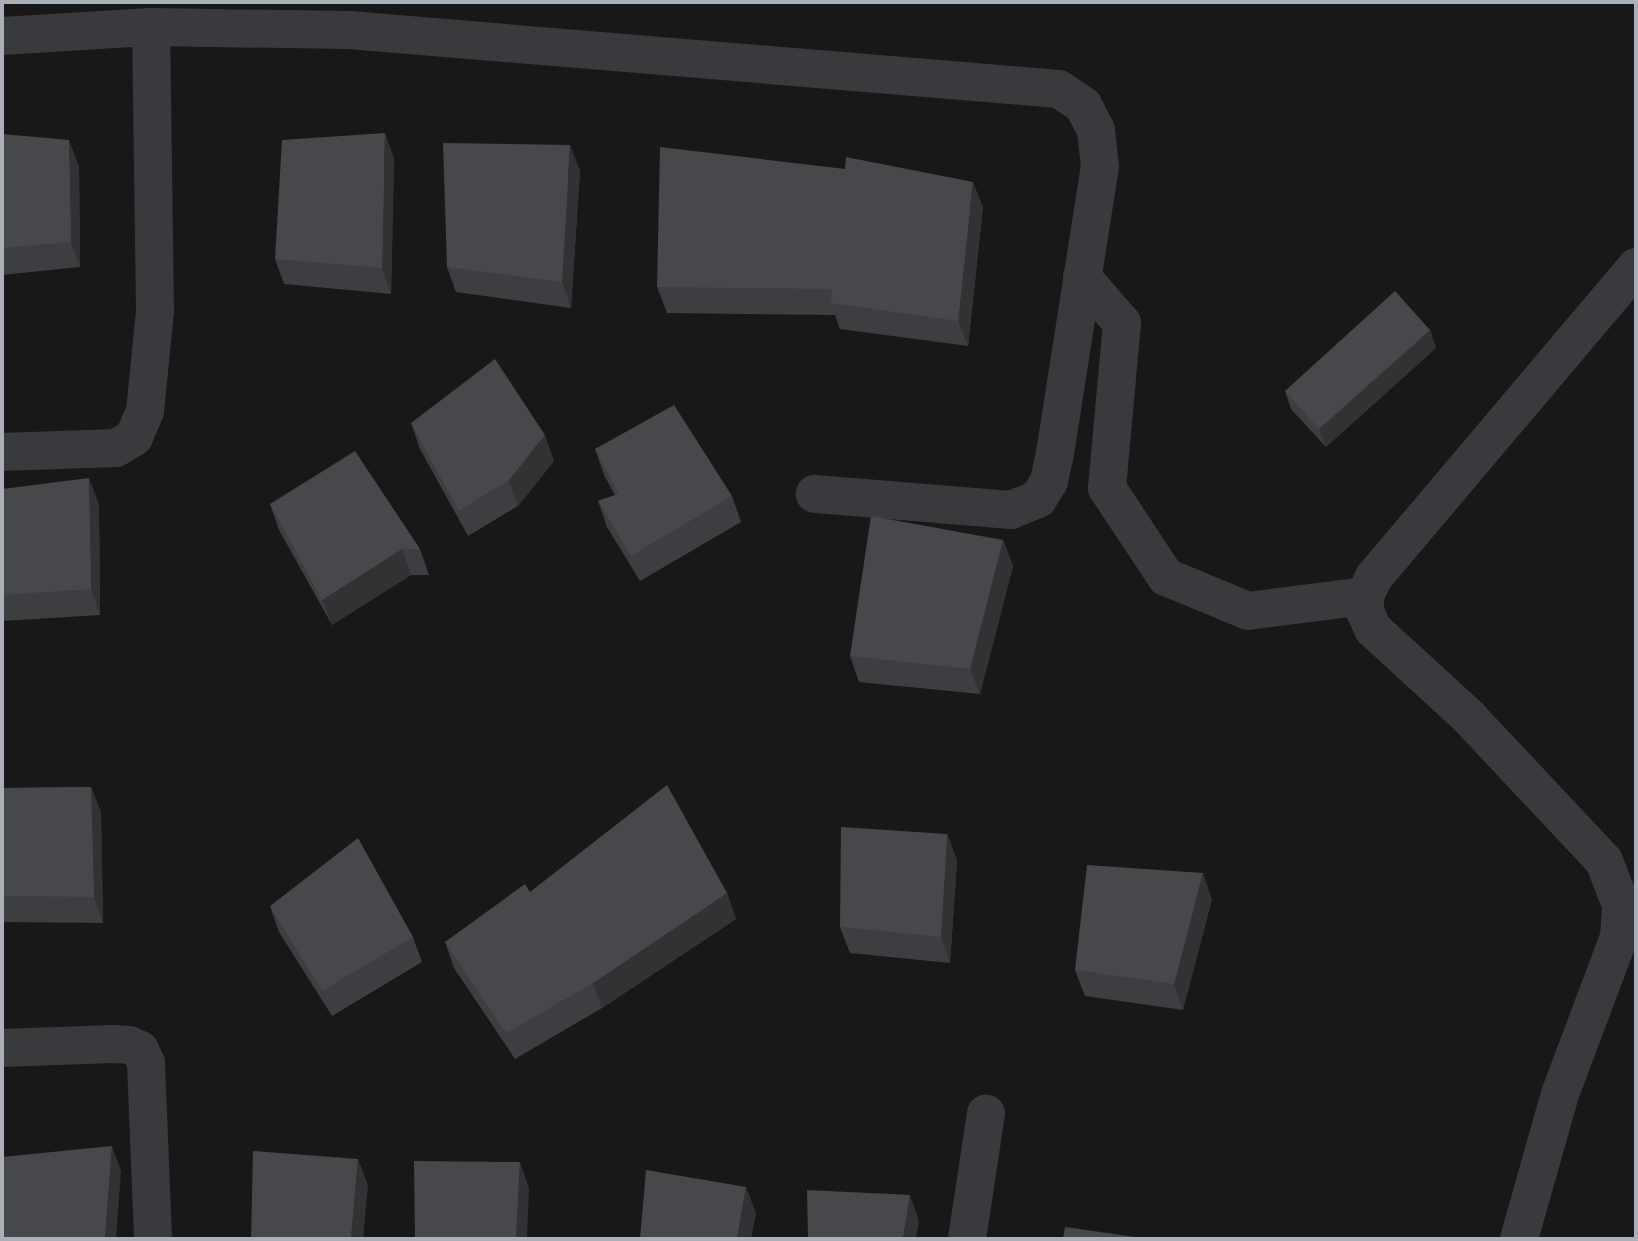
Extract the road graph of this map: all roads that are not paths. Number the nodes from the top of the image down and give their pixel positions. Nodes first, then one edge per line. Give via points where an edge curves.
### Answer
1 (349, 16) edge
2 (151, 27) junction
3 (2, 36) edge
4 (1636, 267) edge
5 (1082, 277) junction
6 (2, 452) edge
7 (815, 494) dead end
8 (1364, 596) junction
9 (2, 1048) edge
10 (986, 1113) dead end
11 (153, 1239) edge
12 (967, 1239) edge
13 (1519, 1239) edge

1 - 2 street
1 - 5 street via 1059,89 1083,105 1096,130 1101,166
2 - 3 street
2 - 6 street via 155,310 145,411 134,437 116,448
4 - 8 street via 1374,577
5 - 7 street via 1055,453 1049,481 1038,499 1011,510
5 - 8 street via 1122,323 1107,488 1166,577 1248,611
8 - 13 street via 1373,629 1469,717 1604,861 1621,905 1619,937 1560,1094
9 - 11 street via 112,1044 140,1050 145,1063
10 - 12 street

